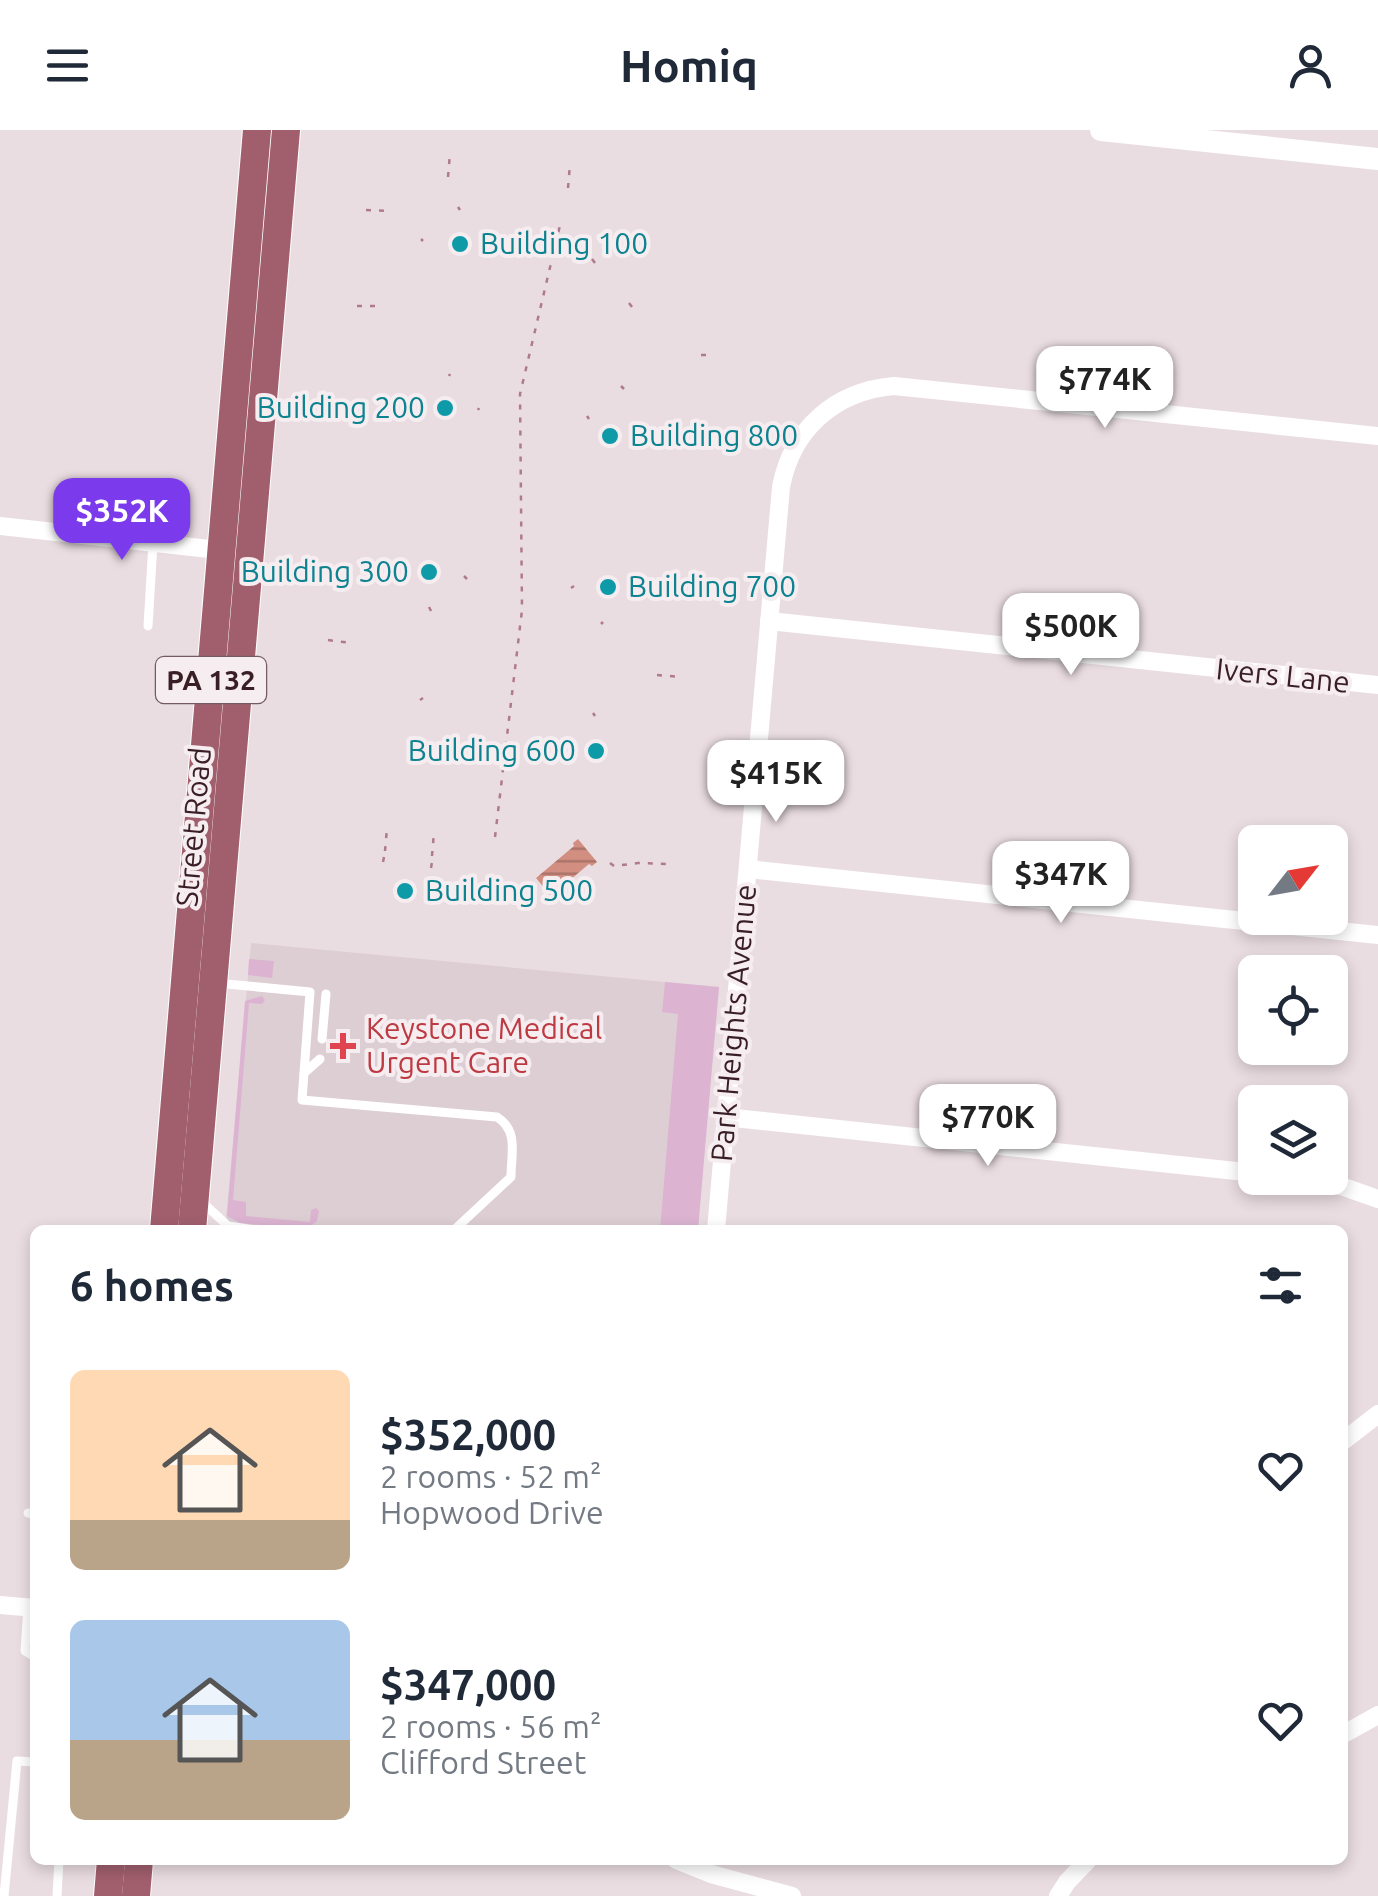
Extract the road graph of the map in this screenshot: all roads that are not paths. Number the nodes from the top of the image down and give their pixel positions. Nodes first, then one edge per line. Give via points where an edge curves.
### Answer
1 (257, 130) edge
2 (286, 130) edge
3 (1101, 130) edge
4 (1222, 136) edge
5 (1378, 159) edge
6 (1378, 436) edge
7 (0, 526) edge
8 (153, 543) junction
9 (222, 550) junction
10 (250, 555) junction
11 (770, 622) junction
12 (148, 626) dead end
13 (1378, 686) edge
14 (748, 869) junction
15 (1378, 935) edge
16 (213, 983) junction
17 (326, 994) dead end
18 (322, 1039) dead end
19 (320, 1059) dead end
20 (304, 1073) junction
21 (725, 1117) junction
22 (1238, 1171) edge
23 (1348, 1188) edge
24 (1378, 1199) edge
25 (181, 1214) edge
26 (224, 1225) edge
27 (459, 1225) edge
28 (716, 1225) edge
29 (1378, 1414) edge
30 (1348, 1437) edge
31 (0, 1605) edge
32 (30, 1608) edge
33 (30, 1614) edge
34 (30, 1654) edge
35 (1378, 1716) edge
36 (1348, 1732) edge
37 (30, 1762) edge
38 (59, 1865) edge
39 (111, 1865) edge
40 (139, 1865) edge
41 (688, 1865) edge
42 (1083, 1865) edge
43 (4, 1896) edge
44 (57, 1896) edge
45 (108, 1896) edge
46 (136, 1896) edge
47 (792, 1896) edge
48 (1058, 1896) edge

1 - 9 main road, Street Road / PA 132
2 - 10 main road, Street Road / PA 132
3 - 4 street
4 - 5 street
6 - 11 street, Park Heights Avenue via 894,386 856,393 824,411 784,472
7 - 8 street
8 - 9 street
8 - 12 lane
9 - 10 street
9 - 25 main road, Street Road / PA 132
10 - 16 main road, Street Road / PA 132
11 - 13 street, Ivers Lane
11 - 14 street, Park Heights Avenue
14 - 15 street
14 - 21 street, Park Heights Avenue
16 - 20 lane via 310,992
16 - 25 main road, Street Road / PA 132
17 - 18 lane
19 - 20 lane
20 - 27 lane via 302,1100 504,1121 512,1132 510,1178
21 - 22 street
21 - 28 street, Park Heights Avenue
23 - 24 street
25 - 26 lane
29 - 30 street
31 - 32 street
33 - 34 lane via 24,1651
35 - 36 street
37 - 43 lane via 17,1761
38 - 44 lane
39 - 45 main road
40 - 46 main road
41 - 47 street
42 - 48 street

